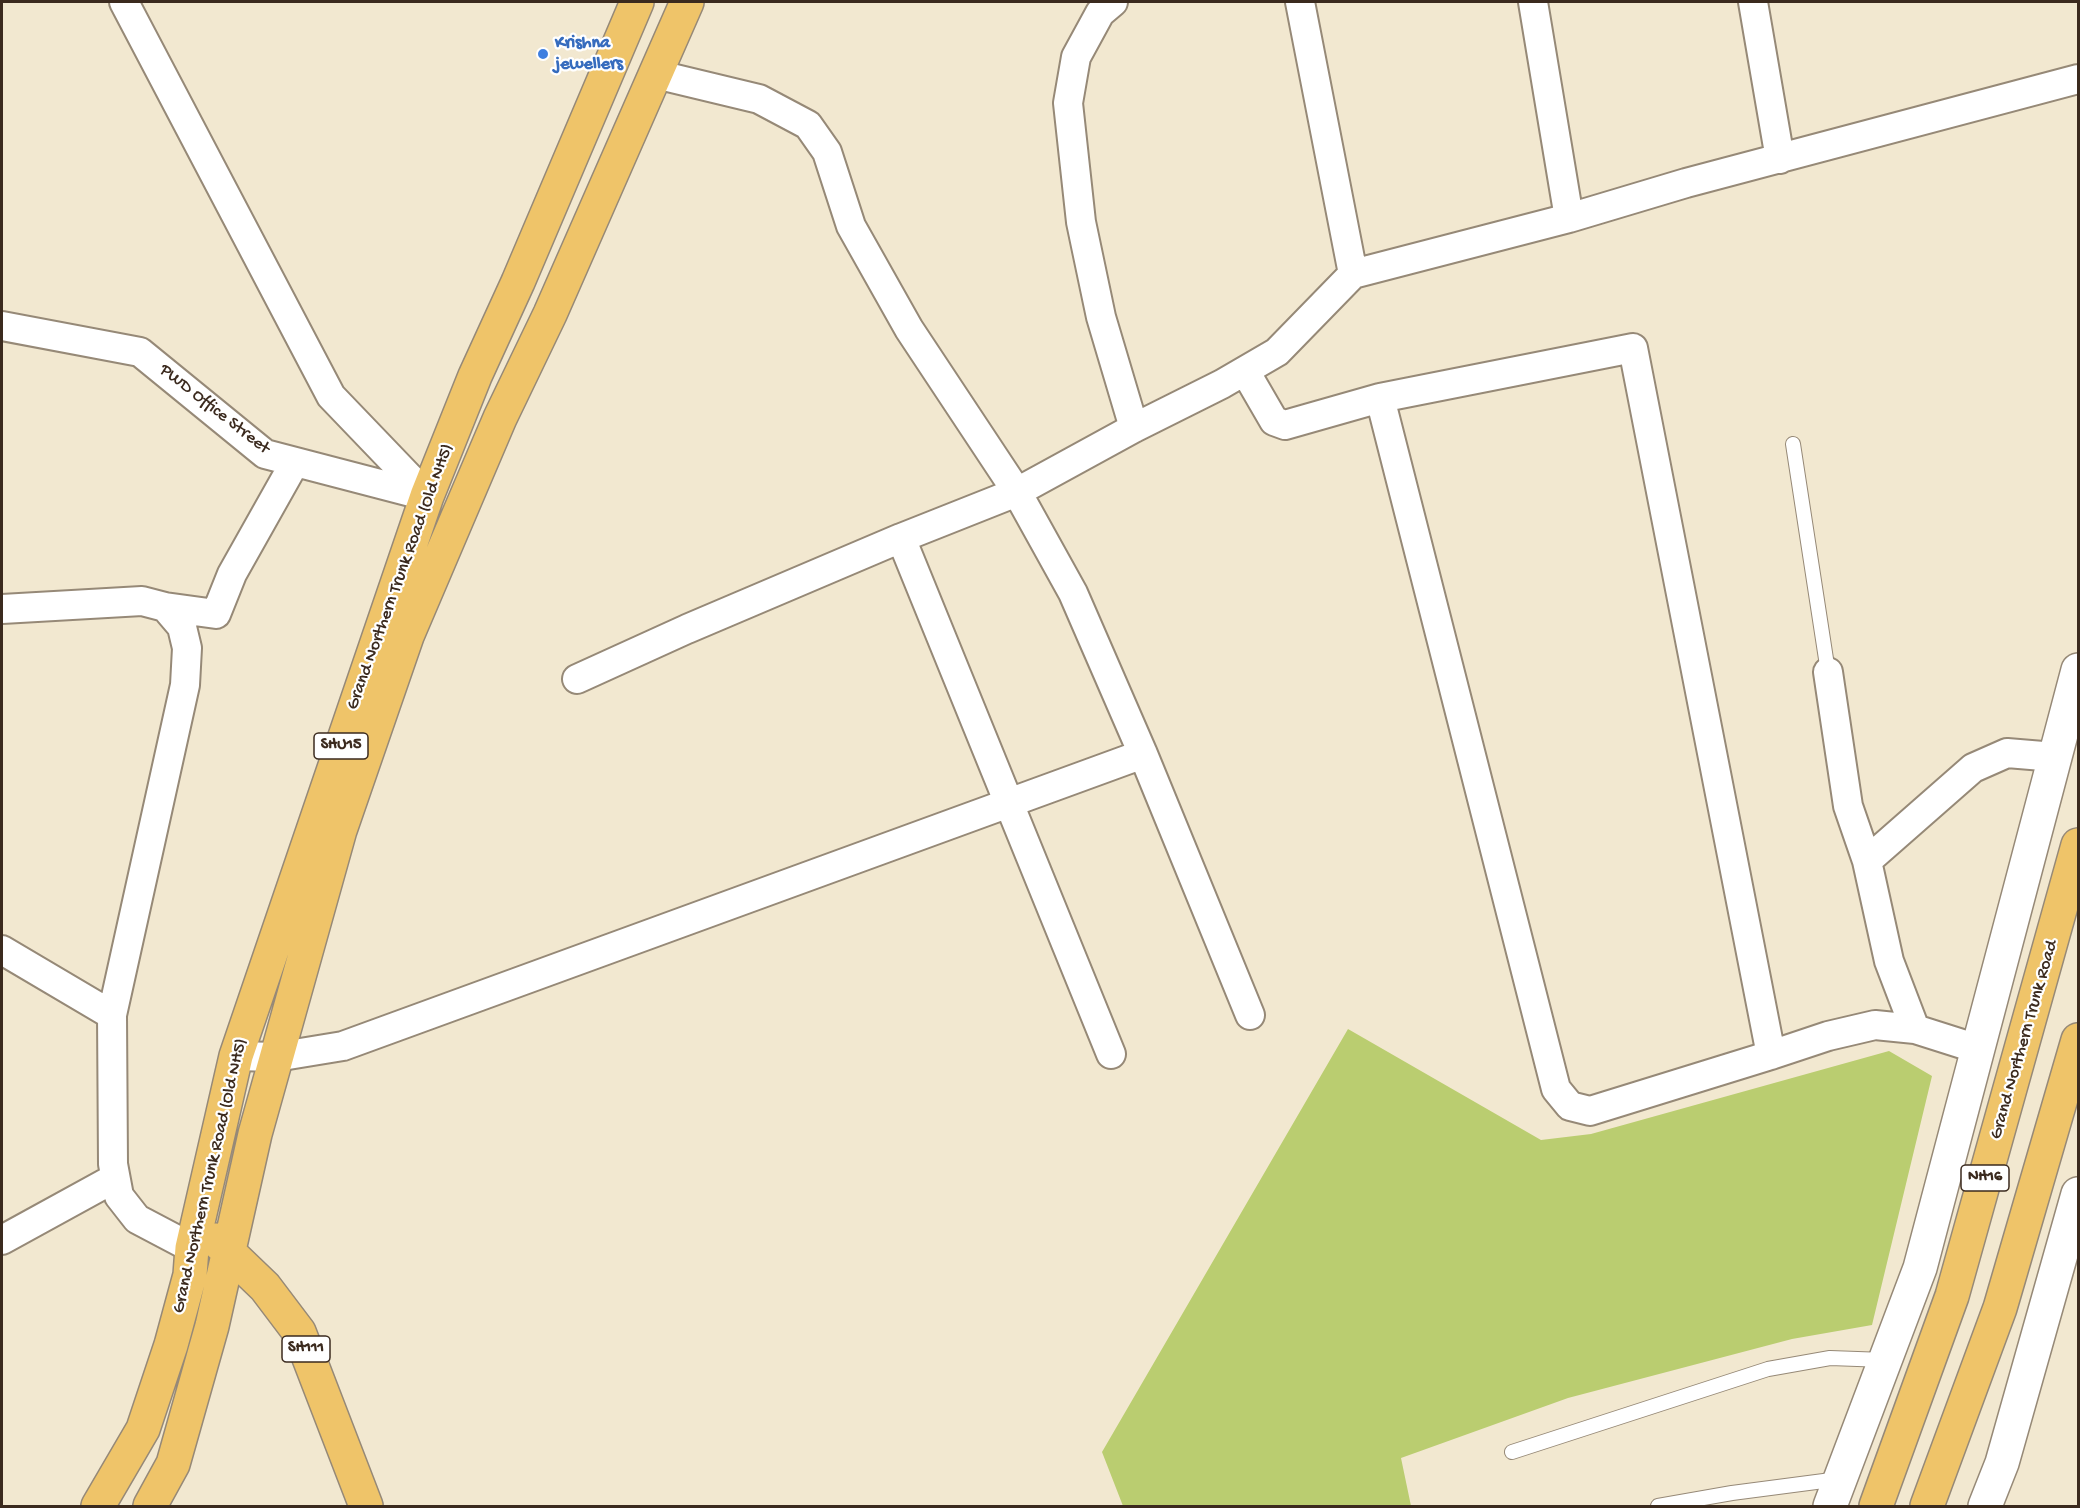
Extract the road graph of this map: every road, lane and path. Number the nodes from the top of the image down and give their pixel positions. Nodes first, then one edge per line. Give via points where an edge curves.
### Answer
1 (124, 2) edge
2 (637, 2) edge
3 (687, 2) edge
4 (1113, 2) edge
5 (1300, 2) edge
6 (1533, 2) edge
7 (1753, 2) edge
8 (655, 74) junction
9 (2079, 79) edge
10 (1780, 159) junction
11 (1569, 218) junction
12 (1353, 274) junction
13 (2, 326) edge
14 (1245, 371) junction
15 (1380, 398) junction
16 (1134, 428) junction
17 (1793, 444) dead end
18 (295, 462) junction
19 (1017, 492) junction
20 (427, 496) junction
21 (462, 506) junction
22 (901, 538) junction
23 (165, 607) junction
24 (2, 609) edge
25 (2079, 670) edge
26 (1828, 672) joint
27 (577, 679) dead end
28 (1143, 754) junction
29 (2055, 757) junction
30 (1010, 804) junction
31 (2079, 845) edge
32 (1867, 861) junction
33 (2, 950) edge
34 (112, 1014) junction
35 (1250, 1015) dead end
36 (1915, 1029) junction
37 (2079, 1040) edge
38 (1978, 1049) junction
39 (1111, 1054) dead end
40 (1771, 1055) junction
41 (236, 1056) junction
42 (276, 1057) junction
43 (115, 1178) junction
44 (2079, 1194) edge
45 (195, 1235) junction
46 (2, 1240) edge
47 (228, 1251) junction
48 (1885, 1360) junction
49 (1512, 1452) dead end
50 (1836, 1492) edge
51 (98, 1506) edge
52 (150, 1506) edge
53 (366, 1506) edge
54 (1658, 1506) edge
55 (1876, 1506) edge
56 (1927, 1506) edge
57 (1985, 1506) edge

1 - 20 street via 331,396
2 - 20 main road, Grand Northern Trunk Road (Old NH5) / SHU15
3 - 8 main road, Grand Northern Trunk Road (Old NH5) / SHU15
4 - 16 street via 1100,13 1076,57 1068,104 1083,233 1101,317
5 - 12 street
6 - 11 street
7 - 10 street
8 - 19 street via 759,99 808,125 827,152 851,226 909,329
8 - 21 main road, Grand Northern Trunk Road (Old NH5) / SHU15
9 - 10 street
10 - 11 street
11 - 12 street
12 - 14 street via 1277,352
13 - 18 street, PWD Office Street via 140,352 265,454
14 - 15 street via 1274,421 1285,425
14 - 16 street
15 - 40 street via 1556,1089 1570,1106 1590,1111
15 - 40 street via 1633,348
16 - 19 street
17 - 26 lane
18 - 20 street, PWD Office Street
18 - 23 street via 232,574 216,614
19 - 22 street
19 - 28 street via 1073,593
20 - 21 street, PWD Office Street
20 - 41 main road, Grand Northern Trunk Road (Old NH5) / SHU15
21 - 42 main road, Grand Northern Trunk Road (Old NH5) / SHU15 via 407,636 344,819
22 - 27 street
22 - 30 street
23 - 24 street via 142,601
23 - 34 street via 182,627 188,648 185,685
25 - 29 street
26 - 32 street via 1848,806
28 - 30 street
28 - 35 street
29 - 32 street via 2007,753 1973,768
29 - 38 street
30 - 39 street
30 - 42 street via 343,1046
31 - 55 main road, Grand Northern Trunk Road / NH16 via 1952,1296
32 - 36 street via 1889,961
33 - 34 street
34 - 43 street
36 - 38 street
36 - 40 street via 1875,1025
37 - 56 main road, NH16 via 2001,1308
38 - 48 street via 1920,1269
41 - 42 street
41 - 45 main road, Grand Northern Trunk Road (Old NH5) / SHU15
42 - 47 main road, Grand Northern Trunk Road (Old NH5) / SHU15
43 - 45 street via 119,1196 137,1219
43 - 46 street
44 - 57 street via 2002,1463
45 - 47 main road, SH111
45 - 51 main road, Grand Northern Trunk Road (Old NH5) / SHU15 via 182,1310 143,1429
47 - 52 main road, Grand Northern Trunk Road (Old NH5) / SHU15 via 212,1326 173,1464
47 - 53 main road, SH111 via 265,1287 299,1332
48 - 49 lane via 1830,1358 1767,1369
48 - 50 street
50 - 54 lane via 1732,1493

